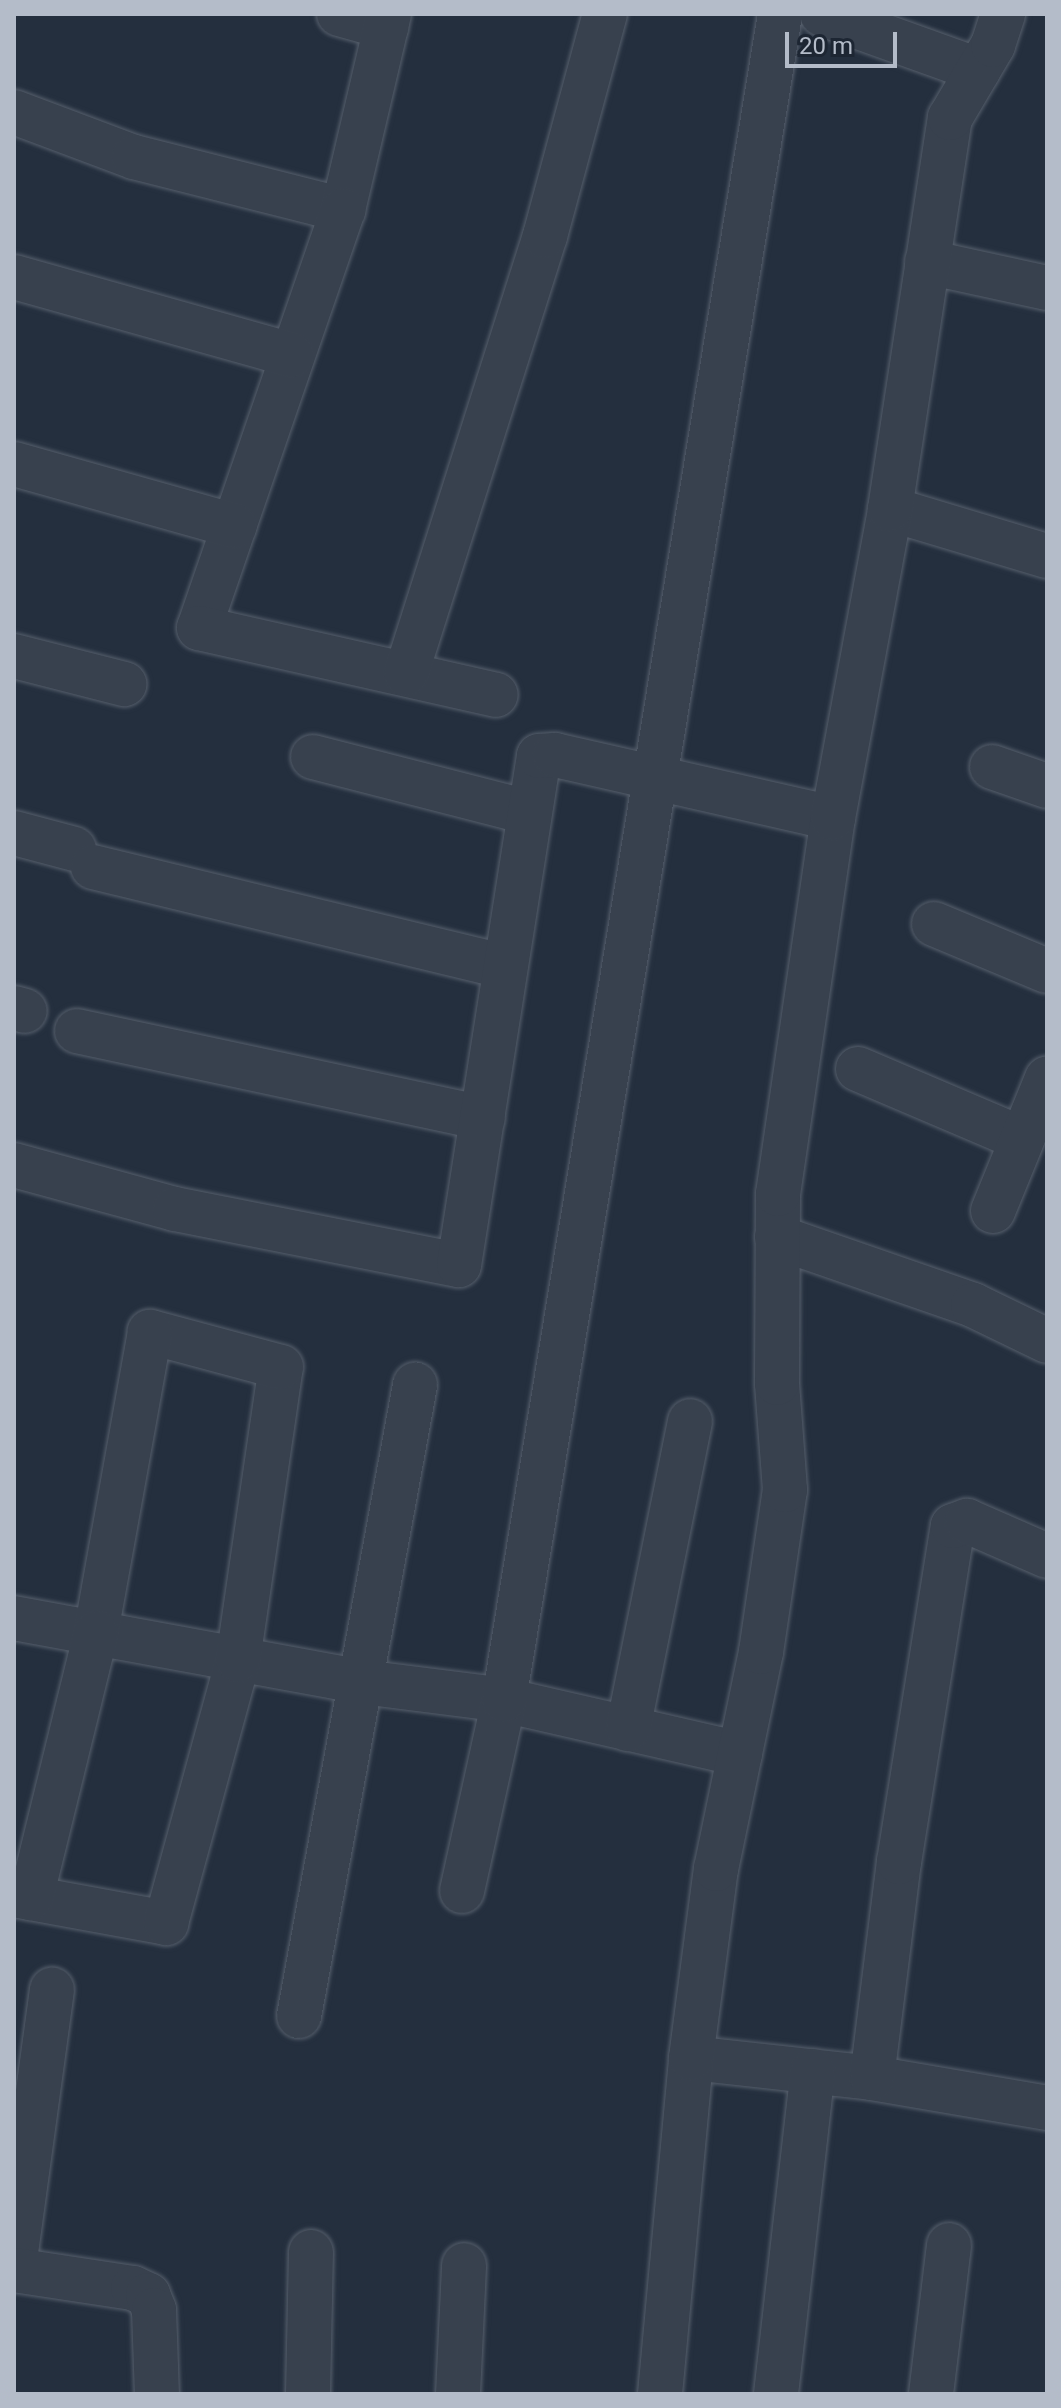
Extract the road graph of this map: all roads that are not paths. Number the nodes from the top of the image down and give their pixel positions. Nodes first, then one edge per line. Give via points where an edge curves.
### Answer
1 (339, 14) edge
2 (605, 14) edge
3 (780, 14) edge
4 (822, 14) edge
5 (1003, 14) edge
6 (387, 20) edge
7 (978, 70) junction
8 (14, 112) edge
9 (343, 210) junction
10 (927, 262) junction
11 (14, 277) edge
12 (1047, 288) edge
13 (292, 355) junction
14 (14, 464) edge
15 (890, 509) junction
16 (234, 526) junction
17 (1047, 556) edge
18 (14, 656) edge
19 (406, 674) junction
20 (124, 684) dead end
21 (496, 695) dead end
22 (313, 757) dead end
23 (992, 767) dead end
24 (658, 779) junction
25 (1047, 786) edge
26 (527, 812) junction
27 (833, 818) junction
28 (14, 833) edge
29 (934, 924) dead end
30 (505, 967) junction
31 (1047, 971) edge
32 (77, 1031) dead end
33 (858, 1069) dead end
34 (1047, 1079) edge
35 (483, 1118) junction
36 (1022, 1139) junction
37 (14, 1165) edge
38 (993, 1211) dead end
39 (777, 1237) junction
40 (1047, 1341) edge
41 (415, 1385) dead end
42 (690, 1421) dead end
43 (1047, 1556) edge
44 (14, 1618) edge
45 (96, 1633) junction
46 (238, 1660) junction
47 (362, 1682) junction
48 (504, 1700) junction
49 (628, 1729) junction
50 (740, 1754) junction
51 (462, 1891) dead end
52 (23, 1896) edge
53 (52, 1990) dead end
54 (299, 2016) dead end
55 (691, 2058) junction
56 (813, 2071) junction
57 (872, 2078) junction
58 (1047, 2108) edge
59 (949, 2245) dead end
60 (311, 2252) dead end
61 (464, 2265) dead end
62 (14, 2269) edge
63 (157, 2394) edge
64 (308, 2394) edge
65 (458, 2394) edge
66 (660, 2394) edge
67 (776, 2394) edge
68 (931, 2394) edge

1 - 6 street
2 - 19 street via 545,236
3 - 24 street
4 - 7 street
5 - 7 street
6 - 9 street
7 - 10 street via 950,118
8 - 9 street via 134,157
9 - 13 street
10 - 12 street
10 - 15 street
11 - 13 street
13 - 16 street
14 - 16 street
15 - 17 street
15 - 27 street
16 - 19 street via 199,628
18 - 20 street
19 - 21 street
22 - 26 street
23 - 25 street
24 - 26 street via 555,755 539,756
24 - 27 street
24 - 48 street
26 - 30 street
27 - 39 street via 778,1194
28 - 30 street via 83,858
29 - 31 street
30 - 35 street
32 - 35 street
33 - 36 street
34 - 36 street
35 - 37 street via 459,1265 175,1209
36 - 38 street
39 - 40 street via 973,1305
39 - 50 street via 777,1383 785,1490
41 - 47 street
42 - 49 street
43 - 57 street via 976,1524 953,1526 899,1862
44 - 45 street
45 - 46 street
45 - 46 street via 150,1332 281,1367
45 - 52 street
46 - 47 street
46 - 52 street via 166,1923
47 - 48 street
47 - 54 street
48 - 49 street
48 - 51 street
49 - 50 street
50 - 55 street via 716,1869
53 - 62 street
55 - 56 street
55 - 66 street
56 - 57 street
56 - 67 street
57 - 58 street
59 - 68 street
60 - 64 street
61 - 65 street
62 - 63 street via 133,2288 148,2295 154,2310

